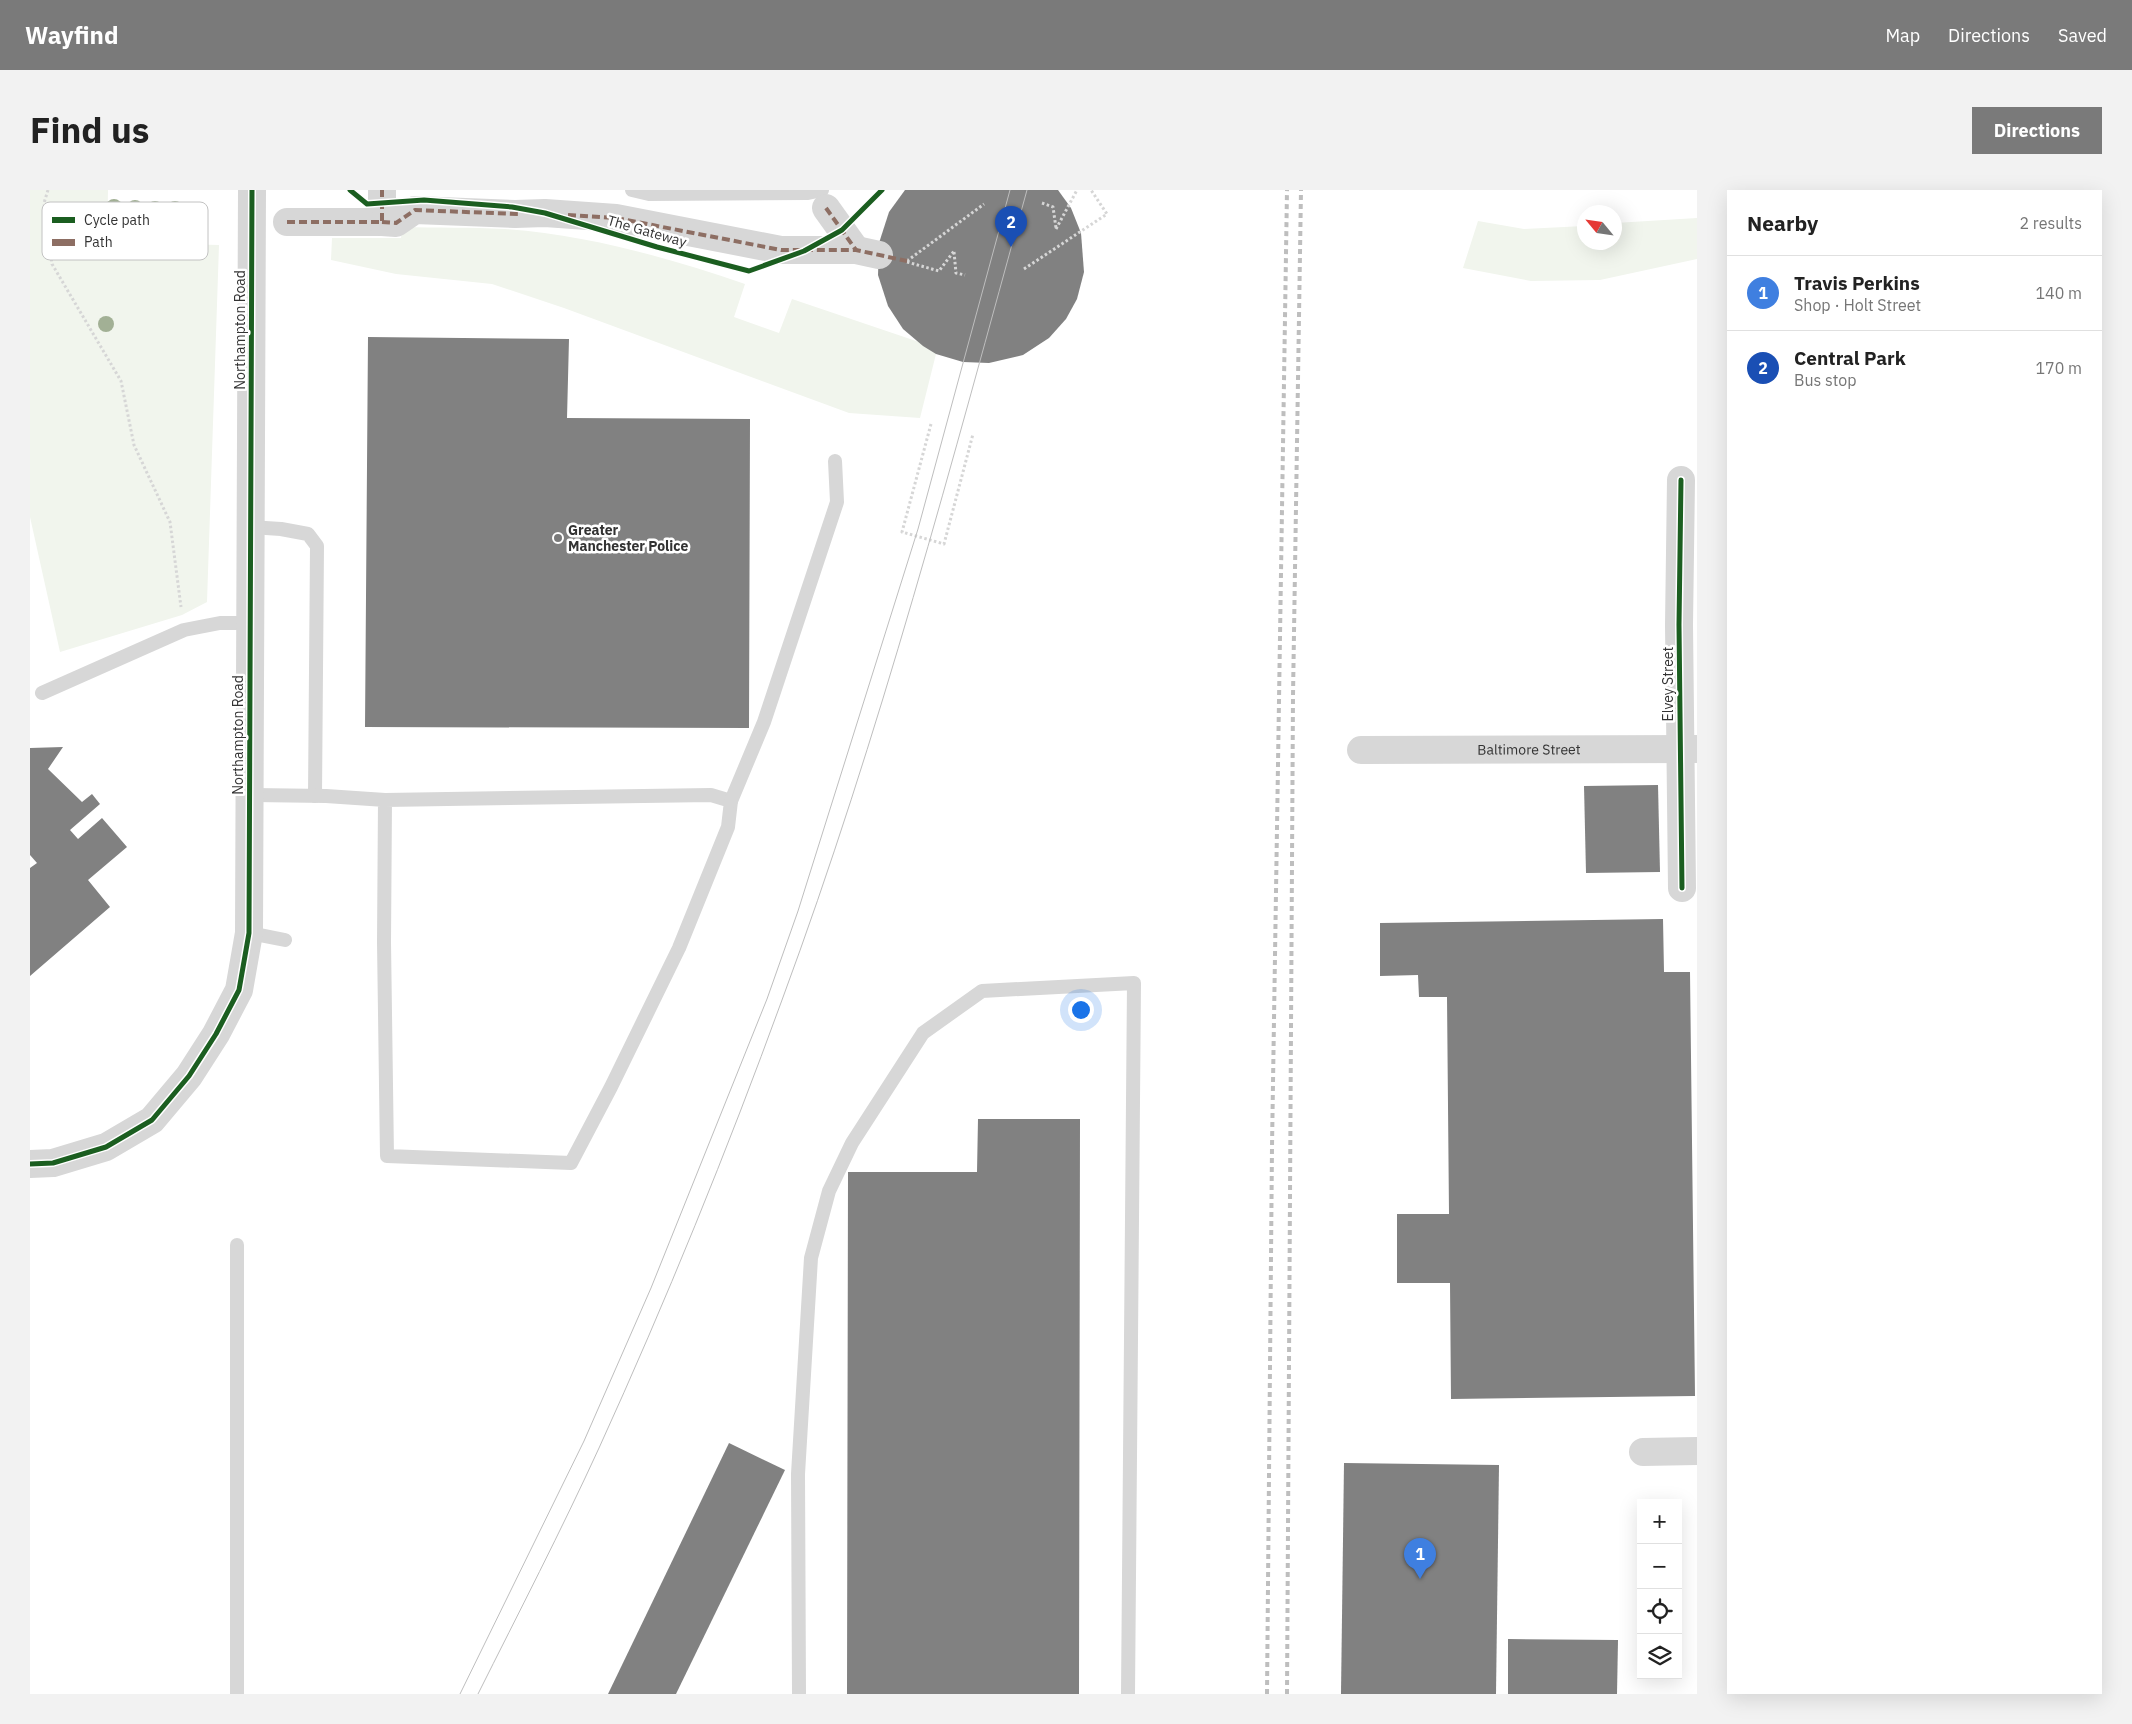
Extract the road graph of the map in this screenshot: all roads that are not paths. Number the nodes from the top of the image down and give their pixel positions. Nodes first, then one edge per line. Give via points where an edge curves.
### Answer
1 (252, 190) edge
2 (382, 190) edge
3 (632, 190) edge
4 (824, 199) edge
5 (287, 222) dead end
6 (382, 222) junction
7 (835, 461) dead end
8 (1681, 480) dead end
9 (1689, 508) edge
10 (250, 527) junction
11 (250, 623) junction
12 (42, 693) dead end
13 (1361, 750) dead end
14 (1688, 750) edge
15 (249, 795) junction
16 (315, 796) junction
17 (385, 800) junction
18 (730, 801) junction
19 (1682, 888) dead end
20 (249, 933) junction
21 (285, 940) dead end
22 (30, 1164) edge
23 (237, 1246) dead end
24 (1697, 1451) edge
25 (1643, 1452) dead end
26 (237, 1694) edge
27 (799, 1694) edge
28 (1128, 1694) edge

1 - 10 street, Northampton Road
2 - 6 street
3 - 4 lane via 649,194 808,193
4 - 6 street via 867,252 781,250 616,218 545,213 415,210 396,223
5 - 6 street
7 - 18 lane via 836,502 764,722
8 - 9 street, Elvey Street
9 - 14 street, Elvey Street
10 - 11 street, Northampton Road
10 - 16 lane via 308,534 317,546
11 - 12 lane via 220,623 184,630
11 - 15 street, Northampton Road
13 - 14 street, Baltimore Street
14 - 19 street, Elvey Street
15 - 16 lane
15 - 20 street, Northampton Road
16 - 17 lane
17 - 18 lane via 711,795
17 - 18 lane via 387,1156 571,1163 679,948 728,828
20 - 21 lane
20 - 22 street, Northampton Road via 239,990 216,1034 188,1076 152,1120 106,1147 53,1163
23 - 26 lane
24 - 25 street
27 - 28 lane via 799,1454 812,1258 829,1192 852,1143 923,1034 982,991 1134,982

